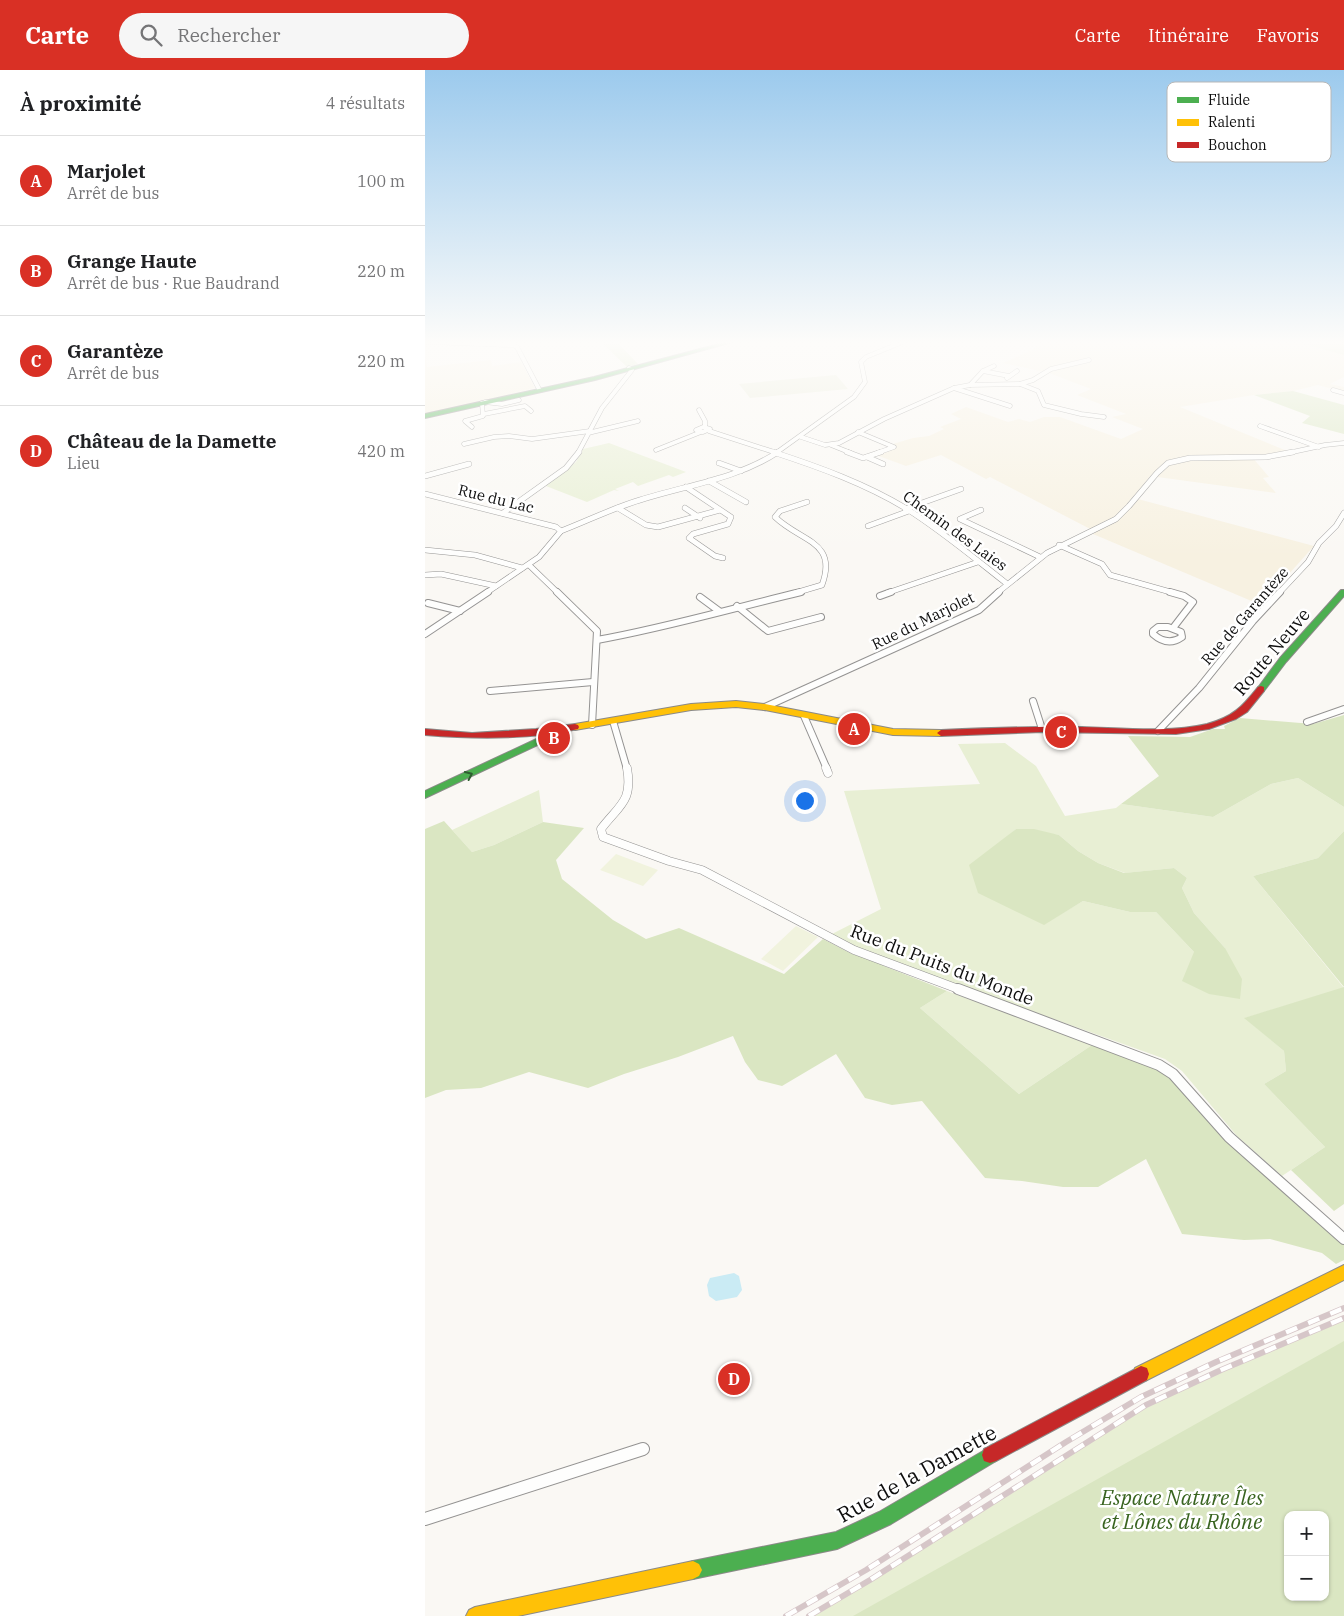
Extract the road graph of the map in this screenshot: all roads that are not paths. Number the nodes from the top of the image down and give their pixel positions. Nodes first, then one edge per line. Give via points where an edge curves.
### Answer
1 (488, 413) edge
2 (599, 413) edge
3 (701, 413) edge
4 (831, 413) edge
5 (900, 413) edge
6 (1077, 413) edge
7 (484, 414) joint
8 (1104, 417) dead end
9 (638, 421) dead end
10 (1260, 426) dead end
11 (472, 427) dead end
12 (707, 429) junction
13 (589, 432) junction
14 (859, 432) junction
15 (801, 437) junction
16 (1344, 443) edge
17 (464, 444) dead end
18 (831, 445) junction
19 (1319, 447) junction
20 (656, 450) dead end
21 (778, 453) junction
22 (867, 458) junction
23 (719, 463) dead end
24 (469, 464) dead end
25 (883, 464) dead end
26 (741, 471) junction
27 (425, 476) edge
28 (709, 481) junction
29 (685, 487) junction
30 (961, 489) dead end
31 (425, 494) edge
32 (747, 502) dead end
33 (807, 502) dead end
34 (618, 508) junction
35 (685, 508) dead end
36 (720, 510) junction
37 (907, 510) junction
38 (981, 510) dead end
39 (503, 513) junction
40 (1344, 513) edge
41 (700, 518) junction
42 (647, 525) junction
43 (868, 526) dead end
44 (561, 531) junction
45 (655, 532) dead end
46 (1059, 545) junction
47 (425, 550) edge
48 (1039, 557) junction
49 (723, 558) dead end
50 (979, 562) junction
51 (529, 565) junction
52 (522, 568) junction
53 (425, 575) edge
54 (1006, 583) junction
55 (496, 586) junction
56 (1344, 592) edge
57 (880, 596) dead end
58 (700, 597) dead end
59 (428, 603) dead end
60 (737, 606) junction
61 (719, 611) junction
62 (460, 612) junction
63 (821, 618) dead end
64 (1173, 628) dead end
65 (425, 634) edge
66 (597, 640) junction
67 (593, 682) junction
68 (490, 690) dead end
69 (1033, 701) dead end
70 (765, 707) junction
71 (1344, 709) edge
72 (804, 716) junction
73 (613, 722) junction
74 (1307, 722) dead end
75 (592, 725) junction
76 (565, 729) junction
77 (1042, 729) junction
78 (1158, 731) junction
79 (425, 732) edge
80 (537, 732) junction
81 (536, 743) junction
82 (827, 773) dead end
83 (425, 795) edge
84 (1344, 1239) edge
85 (1344, 1272) edge
86 (643, 1449) dead end
87 (425, 1519) edge
88 (475, 1616) edge

1 - 7 street
2 - 13 street
3 - 12 street
4 - 15 street
5 - 14 street
6 - 8 street
7 - 11 street via 465,421
9 - 13 street
10 - 19 street, Rue du Marjolet
12 - 20 street via 696,429 701,432
12 - 21 street, Chemin des Laies
13 - 17 street via 532,439 494,437
13 - 39 street via 566,468
14 - 18 street
14 - 22 street via 894,446
15 - 18 street
15 - 21 street
16 - 19 street, Rue du Marjolet
18 - 22 street
19 - 46 street, Rue du Marjolet via 1265,457 1204,457 1165,464 1116,519
21 - 26 street
21 - 37 street, Chemin des Laies via 871,490
22 - 25 street
23 - 26 street
24 - 27 street
26 - 28 street
28 - 29 street
28 - 32 street
29 - 34 street
29 - 36 street
30 - 37 street
31 - 39 street, Rue du Lac
33 - 60 street via 780,511 775,517 781,524 812,541 821,551 828,562 822,585
34 - 42 street
34 - 44 street
35 - 41 street
36 - 41 street
36 - 49 street via 731,517 728,524 689,538
37 - 43 street
37 - 50 street, Chemin des Laies
38 - 48 street via 960,519
39 - 44 street, Rue du Lac
40 - 78 street, Rue de Garantèze via 1308,562
41 - 42 street via 665,526
42 - 45 street
44 - 51 street
46 - 48 street, Rue du Marjolet
46 - 64 street via 1102,564 1110,574 1184,596 1193,602
47 - 52 street via 475,556
48 - 54 street, Rue du Marjolet
50 - 54 street, Chemin des Laies
50 - 57 street
51 - 52 street
51 - 66 street via 585,617 597,632
52 - 55 street
53 - 55 street via 441,574
54 - 70 street, Rue du Marjolet via 976,612
55 - 62 street
56 - 78 street, Route Neuve via 1283,660 1244,710 1202,728
58 - 61 street
59 - 62 street
60 - 61 street
60 - 63 street via 768,631
61 - 66 street
62 - 65 street
66 - 67 street
67 - 68 street
67 - 75 street
69 - 77 street
70 - 72 street, Route Neuve
70 - 73 street, Route Neuve via 737,704 691,707
71 - 74 street
72 - 77 street, Route Neuve via 893,732
72 - 82 street
73 - 75 street, Route Neuve
73 - 84 street, Rue du Puits du Monde via 629,781 629,794 601,829 603,837 702,870 854,950 1159,1065 1173,1074 1229,1137
75 - 76 street, Route Neuve
76 - 80 street, Route Neuve
76 - 81 street
77 - 78 street, Route Neuve
79 - 80 street, Route Neuve via 472,736
80 - 81 street
83 -> 81 street
85 - 88 street, Rue de la Damette via 1089,1401 885,1518 837,1540
86 - 87 street

